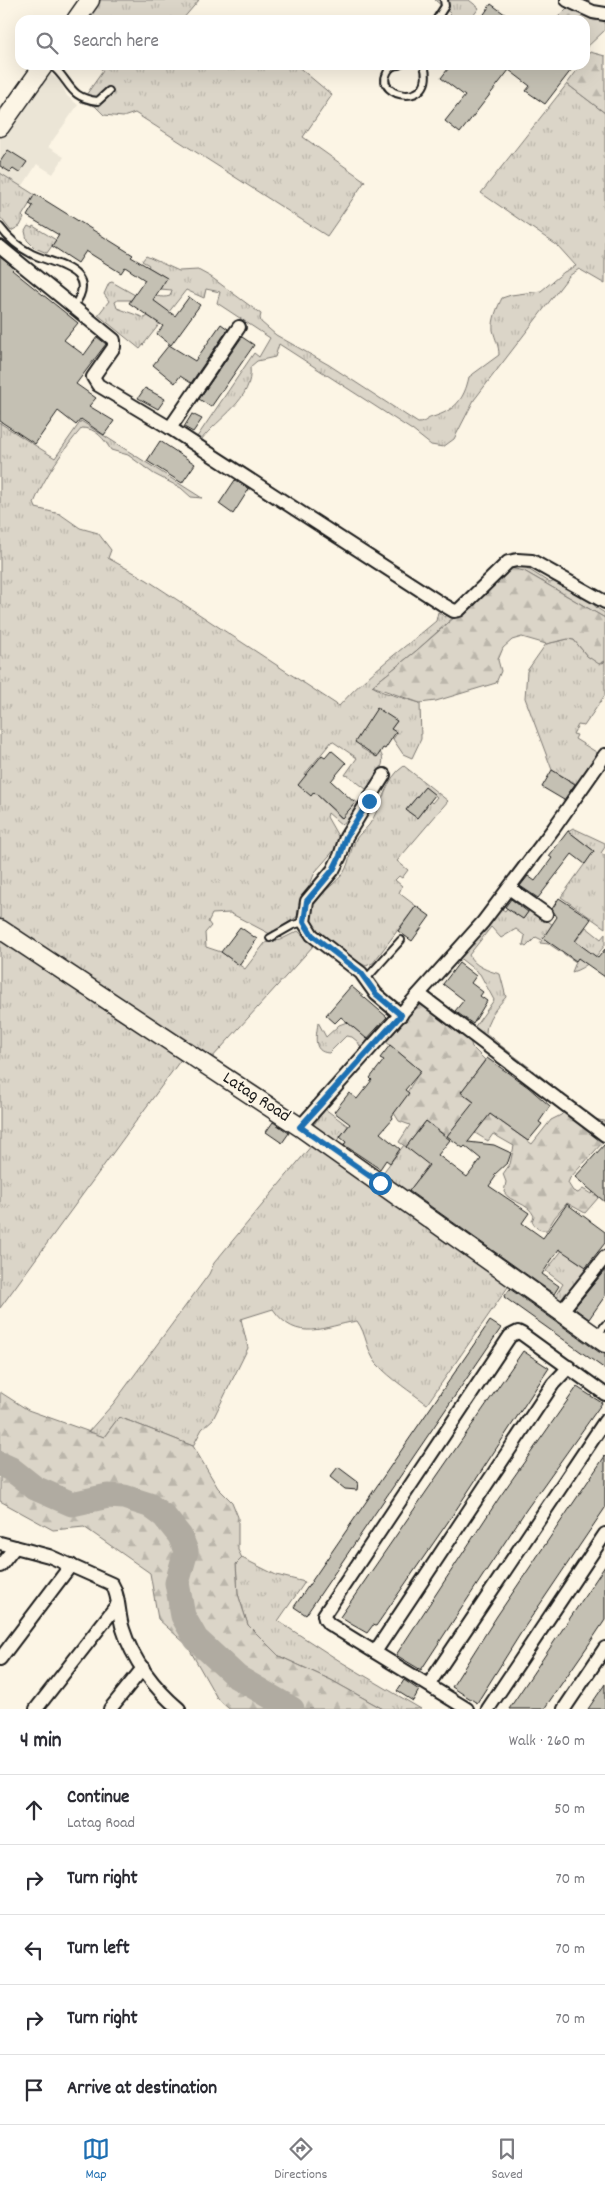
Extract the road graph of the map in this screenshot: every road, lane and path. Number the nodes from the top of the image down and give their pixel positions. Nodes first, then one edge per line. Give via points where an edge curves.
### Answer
1 (90, 0) edge
2 (444, 0) edge
3 (567, 0) edge
4 (605, 14) edge
5 (80, 15) edge
6 (439, 15) edge
7 (40, 70) edge
8 (57, 70) edge
9 (388, 70) edge
10 (425, 70) edge
11 (109, 91) dead end
12 (0, 127) edge
13 (0, 227) edge
14 (0, 248) edge
15 (73, 307) junction
16 (239, 327) dead end
17 (170, 428) junction
18 (605, 602) edge
19 (605, 756) edge
20 (384, 775) dead end
21 (509, 888) junction
22 (546, 914) dead end
23 (304, 922) junction
24 (0, 929) edge
25 (270, 938) dead end
26 (402, 940) dead end
27 (366, 980) junction
28 (419, 994) junction
29 (401, 1015) junction
30 (300, 1127) junction
31 (605, 1135) edge
32 (604, 1260) edge
33 (561, 1312) junction
34 (602, 1335) edge
35 (568, 1368) junction
36 (605, 1394) edge
37 (605, 1421) edge
38 (605, 1534) edge
39 (0, 1543) edge
40 (15, 1547) junction
41 (71, 1565) junction
42 (0, 1566) edge
43 (118, 1605) junction
44 (605, 1648) edge
45 (374, 1652) junction
46 (0, 1659) edge
47 (142, 1668) junction
48 (429, 1684) junction
49 (36, 1709) edge
50 (110, 1709) edge
51 (179, 1709) edge
52 (467, 1709) edge
53 (488, 1709) edge
54 (564, 1709) edge

1 - 5 street
2 - 6 lane via 445,6
3 - 4 street
7 - 12 street
8 - 11 lane via 83,99 98,101
9 - 10 lane via 385,76 390,90 405,96 421,89 425,83
13 - 15 lane via 24,250 65,266 76,275 82,289
14 - 15 street
15 - 17 street via 114,340 112,350 95,372 94,381
16 - 17 street
17 - 18 street via 454,611 459,610 508,562 516,560 532,561
19 - 21 street
20 - 23 street via 346,837 333,870 307,901
21 - 22 street
21 - 28 street
23 - 25 lane
23 - 27 street via 312,935 358,970
24 - 30 street, Latag Road
26 - 27 lane
27 - 29 street via 376,994
28 - 29 street
28 - 31 street
29 - 30 street
30 - 33 street, Latag Road
32 - 33 street
33 - 34 street, Latag Road
35 - 36 street
35 - 45 street via 548,1392
35 - 45 street via 522,1334 518,1332 510,1336 324,1615 329,1624
37 - 48 street
38 - 53 street
39 - 40 street
40 - 41 street
40 - 42 street
41 - 43 street via 112,1584
41 - 46 street
43 - 47 street via 123,1630
43 - 49 street
44 - 54 street
45 - 48 street
47 - 50 street
47 - 51 street
48 - 52 street

